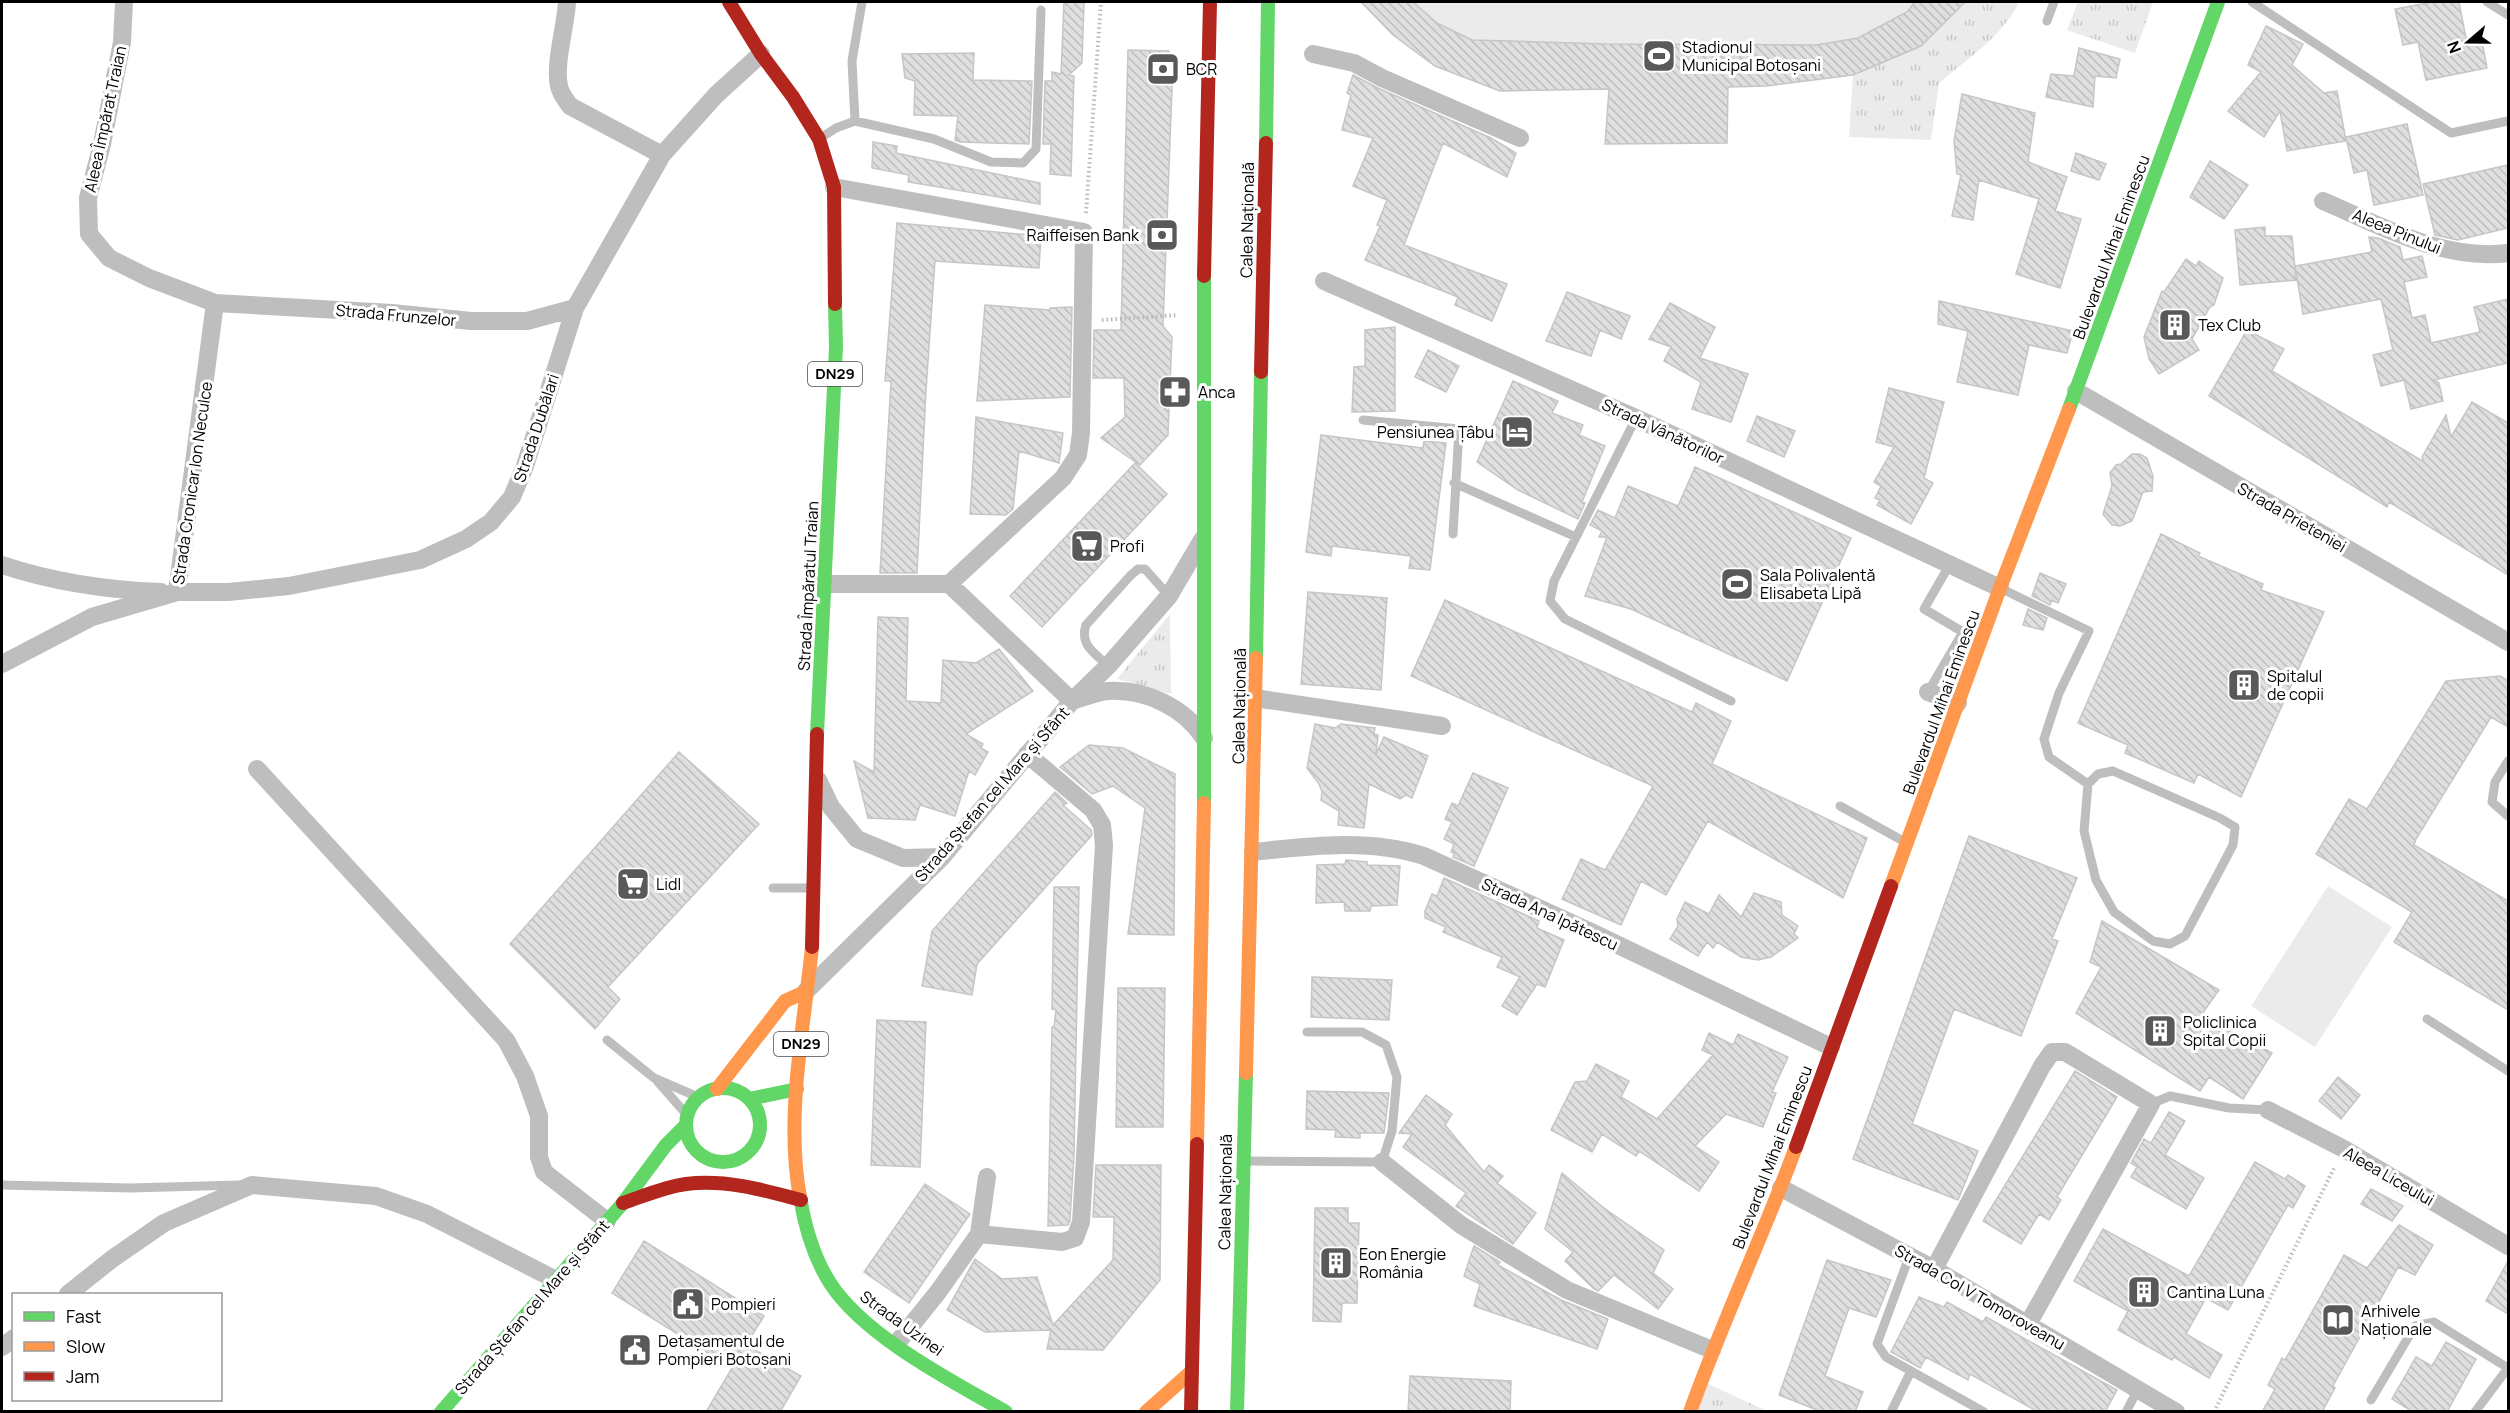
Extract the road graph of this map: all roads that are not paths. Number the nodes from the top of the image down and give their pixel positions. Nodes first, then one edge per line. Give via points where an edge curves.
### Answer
1 (124, 2) edge
2 (567, 2) edge
3 (729, 2) edge
4 (862, 2) edge
5 (1210, 2) edge
6 (1268, 2) edge
7 (2054, 2) edge
8 (2218, 2) edge
9 (2252, 2) edge
10 (2487, 2) edge
11 (1041, 10) dead end
12 (2508, 15) edge
13 (2047, 21) dead end
14 (761, 54) junction
15 (1313, 54) dead end
16 (855, 121) junction
17 (2508, 121) edge
18 (1520, 138) dead end
19 (819, 139) junction
20 (662, 155) junction
21 (834, 187) junction
22 (2323, 201) dead end
23 (2508, 253) edge
24 (1324, 281) dead end
25 (215, 303) junction
26 (575, 308) junction
27 (2076, 392) junction
28 (1636, 418) junction
29 (1363, 420) dead end
30 (1455, 483) junction
31 (1453, 534) dead end
32 (1203, 537) junction
33 (1576, 537) junction
34 (1950, 564) junction
35 (2, 565) edge
36 (823, 584) junction
37 (949, 584) junction
38 (2000, 588) junction
39 (177, 592) junction
40 (1169, 596) junction
41 (2508, 642) edge
42 (2, 664) edge
43 (1108, 666) junction
44 (1928, 692) joint
45 (1255, 698) junction
46 (1072, 700) junction
47 (1731, 701) dead end
48 (1958, 703) junction
49 (1442, 726) dead end
50 (1204, 738) junction
51 (1027, 754) junction
52 (2508, 761) edge
53 (257, 770) dead end
54 (816, 776) junction
55 (2088, 784) junction
56 (1840, 806) dead end
57 (2508, 816) edge
58 (1907, 843) junction
59 (1253, 852) junction
60 (942, 856) junction
61 (772, 888) dead end
62 (812, 888) junction
63 (805, 992) junction
64 (2427, 1019) dead end
65 (1307, 1032) dead end
66 (607, 1040) dead end
67 (1831, 1047) junction
68 (2508, 1071) edge
69 (654, 1078) junction
70 (717, 1089) junction
71 (797, 1089) junction
72 (749, 1098) junction
73 (2151, 1104) junction
74 (2268, 1110) joint
75 (688, 1115) junction
76 (666, 1145) junction
77 (1242, 1161) junction
78 (1382, 1162) junction
79 (722, 1163) junction
80 (676, 1174) junction
81 (987, 1177) dead end
82 (717, 1183) junction
83 (2, 1185) edge
84 (252, 1185) junction
85 (1781, 1188) junction
86 (801, 1200) junction
87 (623, 1203) junction
88 (607, 1221) junction
89 (978, 1234) junction
90 (2508, 1246) edge
91 (1909, 1257) junction
92 (1934, 1269) junction
93 (556, 1280) junction
94 (69, 1293) edge
95 (2028, 1324) junction
96 (897, 1343) junction
97 (1712, 1350) junction
98 (2508, 1368) edge
99 (1192, 1371) junction
100 (1911, 1371) junction
101 (2138, 1389) junction
102 (2371, 1400) dead end
103 (441, 1412) edge
104 (1006, 1412) edge
105 (1146, 1412) edge
106 (1191, 1412) edge
107 (1237, 1412) edge
108 (1690, 1412) edge
109 (1892, 1412) edge
110 (1984, 1412) edge
111 (2126, 1412) edge
112 (2176, 1412) edge
113 (2475, 1412) edge

1 - 25 street, Aleea Împărat Traian via 122,42 88,198 89,234 109,258
2 - 20 street via 559,72 563,96 570,106
3 - 14 main road, Strada Împăratul Traian / DN29
4 - 16 lane via 852,61
5 - 32 main road, Calea Națională
6 - 45 main road, Calea Națională
7 - 13 lane
8 - 27 main road, Bulevardul Mihai Eminescu
9 - 17 lane via 2451,134
10 - 12 lane
11 - 16 lane via 1036,149 1023,163 991,162 934,139
14 - 19 main road, Strada Împăratul Traian / DN29
14 - 20 street, Strada Dubălari
15 - 18 street via 1354,63
16 - 19 lane
19 - 21 main road, Strada Împăratul Traian / DN29
20 - 26 street, Strada Dubălari
21 - 36 main road, Strada Împăratul Traian / DN29 via 836,347
21 - 37 street via 1084,232 1078,455 1064,478
22 - 23 street, Aleea Pinului via 2438,249
24 - 28 street, Strada Vânătorilor
25 - 26 street, Strada Frunzelor via 471,321 527,321
25 - 39 street, Strada Cronicar Ion Neculce
26 - 39 street, Strada Dubălari via 525,466 512,497 490,522 466,539 420,560 289,586
27 - 38 main road, Bulevardul Mihai Eminescu
27 - 41 street, Strada Prieteniei
28 - 33 lane
28 - 34 street, Strada Vânătorilor
29 - 30 lane via 1459,429
30 - 31 lane
30 - 33 lane
32 - 40 street, Strada Ștefan cel Mare și Sfânt
32 - 50 main road, Calea Națională
33 - 47 lane via 1554,581 1550,602 1565,619
34 - 38 street, Strada Vânătorilor
34 - 44 lane via 1924,609 1963,632
35 - 39 street, Strada Cronicar Ion Neculce via 114,590
36 - 37 street
36 - 54 main road, Strada Împăratul Traian / DN29
37 - 46 street
38 - 48 main road, Bulevardul Mihai Eminescu
38 - 55 lane via 2089,631 2059,693 2044,739 2049,757
39 - 42 street, Strada Dubălari via 92,617
40 - 43 street, Strada Ștefan cel Mare și Sfânt
40 - 43 lane via 1145,569 1138,569 1086,626 1085,643
43 - 46 street, Strada Ștefan cel Mare și Sfânt
44 - 48 street
45 - 49 street
45 - 59 main road, Calea Națională
46 - 50 street via 1107,691 1156,699 1186,715
46 - 51 street, Strada Ștefan cel Mare și Sfânt
48 - 58 main road, Bulevardul Mihai Eminescu
50 - 99 main road, Calea Națională
51 - 60 street, Strada Ștefan cel Mare și Sfânt
51 - 89 street via 1093,810 1102,825 1081,1222 1076,1238 1062,1242
52 - 57 lane via 2494,782 2492,802
53 - 88 street via 506,1040 525,1076 539,1116 539,1156 544,1172
54 - 60 street via 831,807 857,839 903,858
54 - 62 main road, Strada Împăratul Traian / DN29
55 - 55 lane via 2084,831 2096,880 2115,912 2153,941 2170,944 2185,936 2233,845 2235,828 2113,771 2098,774
56 - 58 lane
58 - 67 main road, Bulevardul Mihai Eminescu
59 - 67 street, Strada Ana Ipătescu via 1307,846 1402,849 1424,856
59 - 77 main road, Calea Națională
60 - 63 street, Strada Ștefan cel Mare și Sfânt
61 - 62 lane
62 - 63 main road, Strada Împăratul Traian / DN29 via 816,908
63 - 70 main road, Strada Ștefan cel Mare și Sfânt via 785,1001
63 - 71 main road, Strada Împăratul Traian / DN29
64 - 68 lane
65 - 78 lane via 1362,1032 1386,1046 1397,1077 1392,1131
66 - 69 lane
67 - 85 main road, Bulevardul Mihai Eminescu
69 - 75 lane
69 - 75 lane via 698,1097
70 - 72 main road via 738,1091
70 - 75 main road, Strada Ștefan cel Mare și Sfânt via 700,1095
71 - 72 main road
71 - 86 main road, Strada Împăratul Traian / DN29
72 - 79 main road via 758,1116 759,1135 745,1156
73 - 74 lane via 2170,1096 2229,1108
73 - 92 street via 2066,1052 2052,1052
73 - 95 street
74 - 90 street, Aleea Liceului via 2344,1149
75 - 76 main road, Strada Ștefan cel Mare și Sfânt
75 - 79 main road via 687,1137 692,1148 700,1156
76 - 80 main road
76 - 87 main road, Strada Ștefan cel Mare și Sfânt
77 - 78 lane
77 - 107 main road, Calea Națională
78 - 97 street via 1461,1225 1567,1290
79 - 82 main road
80 - 82 main road
80 - 87 main road
81 - 89 street
82 - 86 main road via 748,1186
83 - 84 lane
84 - 93 street via 376,1196 427,1214
84 - 94 street via 164,1223
85 - 91 street, Strada Col V Tomoroveanu
85 - 97 main road, Bulevardul Mihai Eminescu
86 - 96 main road, Strada Uzinei / DN29 via 814,1256 830,1284 845,1302
87 - 88 main road, Strada Ștefan cel Mare și Sfânt
88 - 93 main road, Strada Ștefan cel Mare și Sfânt
89 - 96 street
91 - 92 street, Strada Col V Tomoroveanu
91 - 100 lane via 1877,1344 1886,1357
92 - 95 street, Strada Col V Tomoroveanu
93 - 103 main road, Strada Ștefan cel Mare și Sfânt
95 - 101 street, Strada Col V Tomoroveanu
96 - 104 main road, Strada Uzinei / DN29
97 - 108 main road, Bulevardul Mihai Eminescu
98 - 102 lane via 2434,1322 2415,1326
98 - 113 lane
99 - 105 main road
99 - 106 main road, Calea Națională
100 - 109 lane
100 - 110 lane
101 - 111 lane
101 - 112 street, Strada Col V Tomoroveanu

